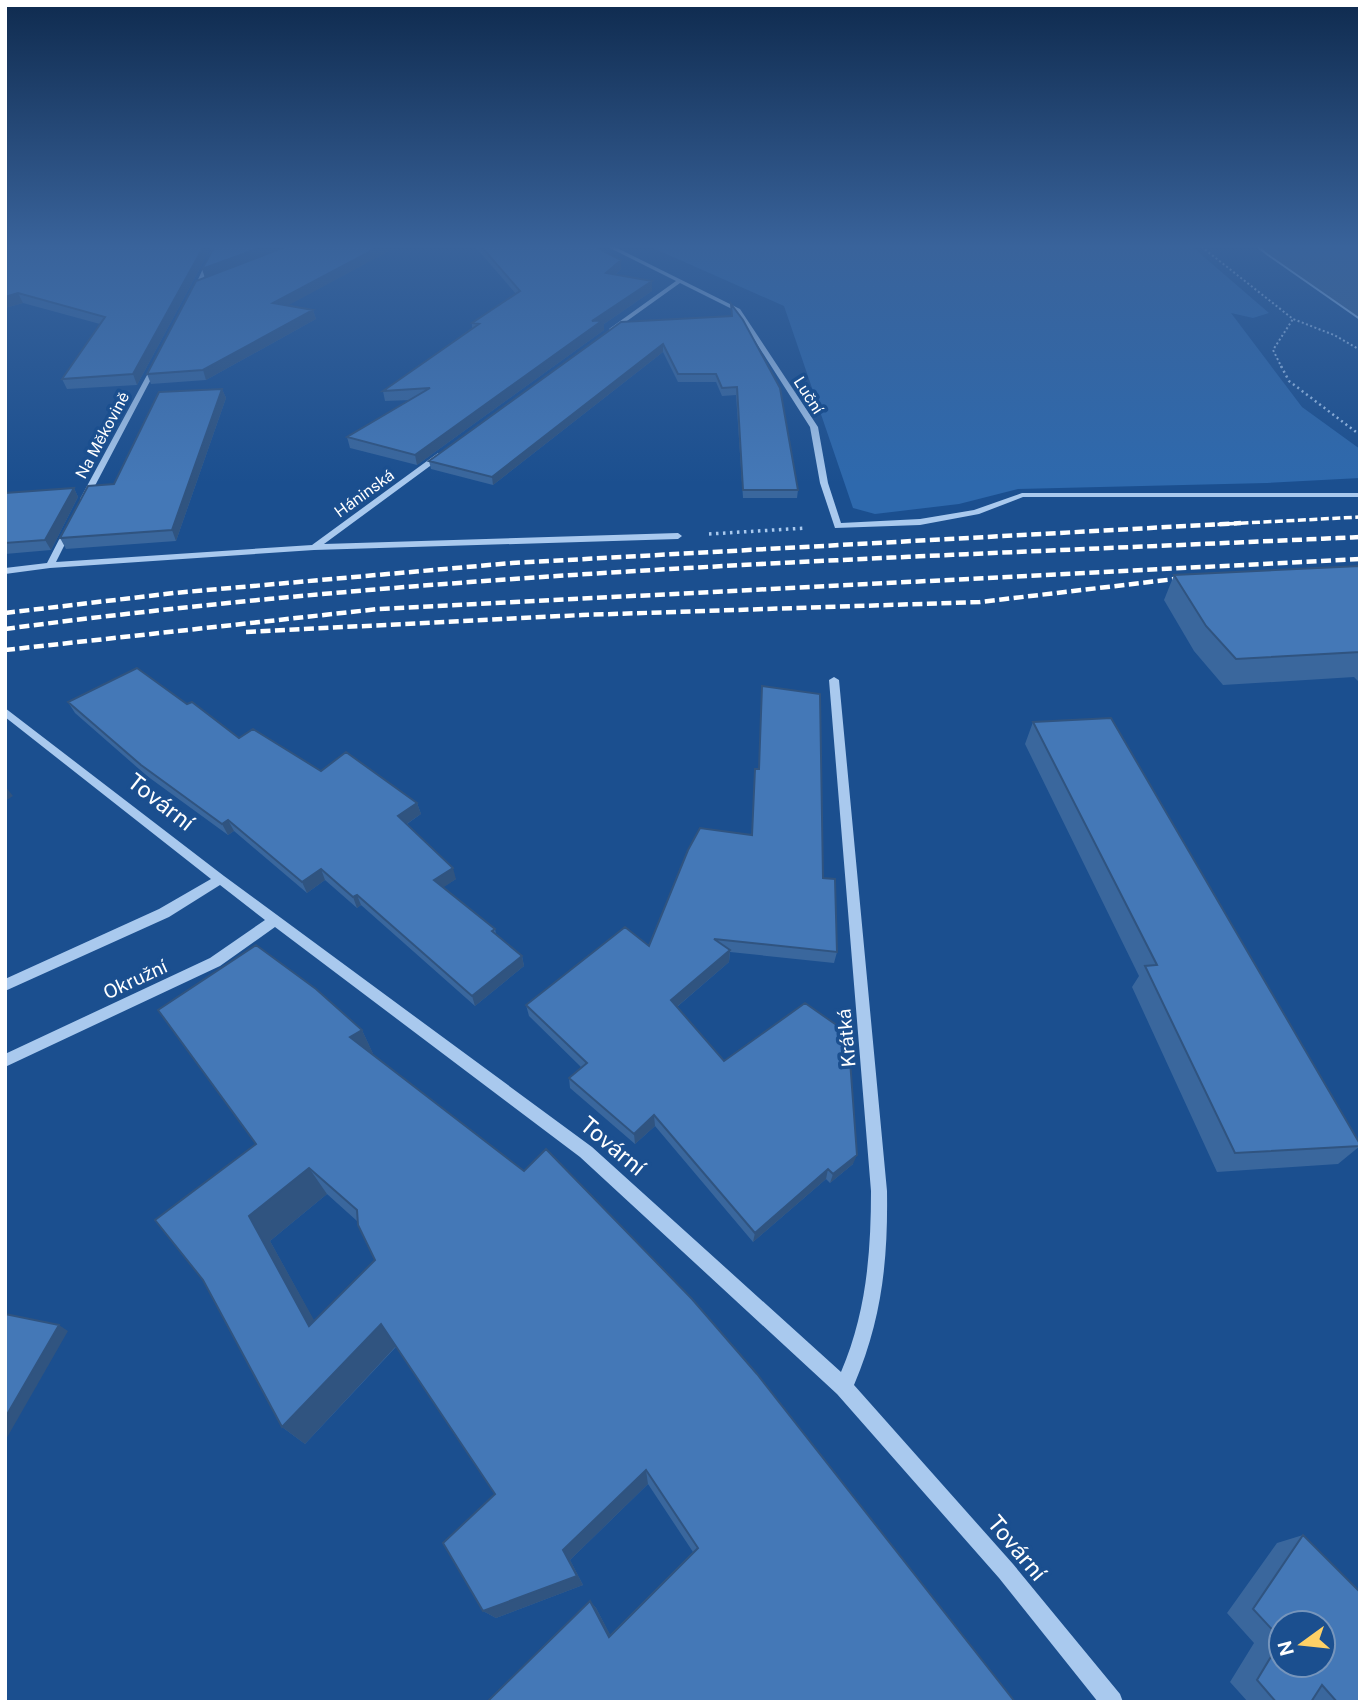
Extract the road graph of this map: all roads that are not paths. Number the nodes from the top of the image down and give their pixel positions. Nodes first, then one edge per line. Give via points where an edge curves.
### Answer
1 (620, 324) edge
2 (747, 324) edge
3 (603, 336) edge
4 (158, 359) edge
5 (447, 450) edge
6 (1360, 495) edge
7 (82, 504) edge
8 (75, 516) edge
9 (678, 536) road end
10 (314, 547) junction
11 (50, 565) junction
12 (5, 571) edge
13 (834, 680) dead end
14 (5, 711) edge
15 (220, 879) junction
16 (275, 920) junction
17 (5, 985) edge
18 (5, 1061) edge
19 (844, 1387) junction
20 (1111, 1702) edge

1 - 3 street
2 - 6 street, Luční via 814,427 838,526 920,522 976,512 1022,495
4 - 7 street, Na Měkovině
5 - 10 street, Háninská
8 - 11 street
9 - 10 street
10 - 11 street
11 - 12 street
13 - 19 street, Krátká via 880,1232 871,1317
14 - 15 street, Tovární
15 - 16 street, Tovární
15 - 17 street via 164,913
16 - 18 street, Okružní via 215,962
16 - 19 street, Tovární via 586,1152
19 - 20 street, Tovární via 1006,1571

